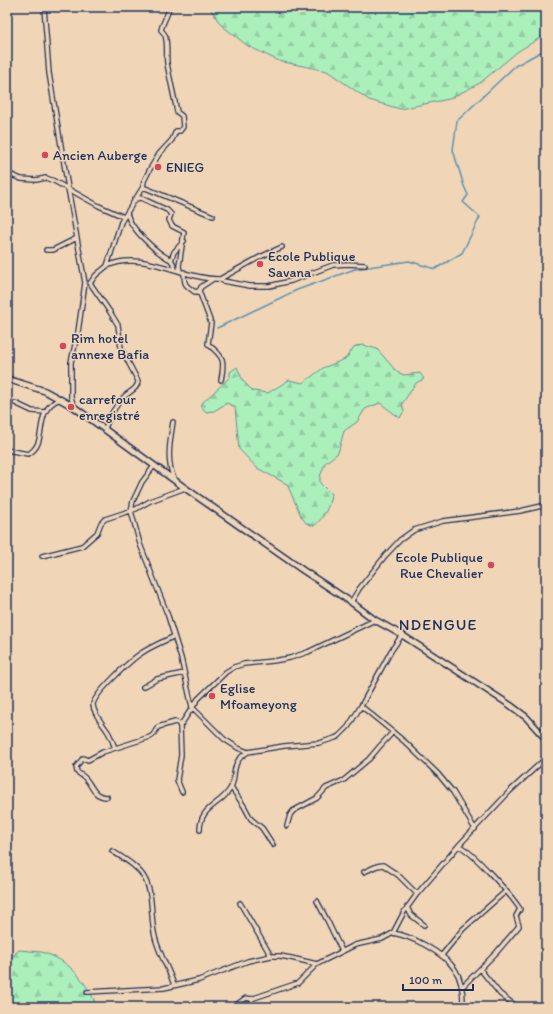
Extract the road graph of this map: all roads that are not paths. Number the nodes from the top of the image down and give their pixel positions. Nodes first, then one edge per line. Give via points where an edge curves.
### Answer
1 (44, 7) edge
2 (169, 7) edge
3 (7, 173) edge
4 (143, 187) junction
5 (68, 188) junction
6 (134, 199) junction
7 (127, 213) junction
8 (213, 216) dead end
9 (124, 217) junction
10 (77, 238) junction
11 (184, 241) junction
12 (282, 247) dead end
13 (46, 250) dead end
14 (171, 260) junction
15 (365, 264) dead end
16 (107, 266) junction
17 (175, 269) junction
18 (182, 272) junction
19 (213, 279) junction
20 (220, 279) junction
21 (85, 283) junction
22 (90, 283) junction
23 (199, 291) junction
24 (7, 379) edge
25 (221, 380) dead end
26 (60, 399) junction
27 (15, 404) dead end
28 (74, 407) junction
29 (45, 412) junction
30 (173, 422) dead end
31 (105, 430) junction
32 (7, 450) edge
33 (154, 466) junction
34 (174, 480) junction
35 (185, 488) junction
36 (546, 505) edge
37 (131, 511) junction
38 (42, 556) dead end
39 (351, 602) junction
40 (374, 620) junction
41 (402, 635) junction
42 (173, 637) junction
43 (184, 673) junction
44 (143, 687) dead end
45 (360, 706) junction
46 (192, 707) junction
47 (180, 726) junction
48 (393, 732) junction
49 (546, 739) edge
50 (115, 748) junction
51 (248, 752) junction
52 (546, 758) edge
53 (232, 787) junction
54 (182, 792) dead end
55 (107, 797) dead end
56 (287, 826) dead end
57 (474, 829) junction
58 (200, 830) dead end
59 (274, 845) dead end
60 (458, 846) junction
61 (112, 851) dead end
62 (364, 872) dead end
63 (506, 891) junction
64 (417, 894) junction
65 (317, 902) dead end
66 (240, 904) dead end
67 (407, 907) junction
68 (424, 925) dead end
69 (393, 933) junction
70 (342, 951) junction
71 (442, 955) junction
72 (271, 956) junction
73 (317, 964) junction
74 (480, 969) junction
75 (174, 986) junction
76 (462, 987) junction
77 (87, 992) dead end
78 (251, 999) junction
79 (233, 1007) edge
80 (254, 1007) edge
81 (463, 1007) edge
82 (517, 1007) edge

1 - 5 street via 49,73
2 - 4 street via 161,30 166,38 167,62 174,100 177,112 182,116 183,127 176,131 172,140 159,154
3 - 5 street via 28,180 46,178
4 - 6 street
4 - 8 street
5 - 9 street
5 - 10 street
6 - 7 street
6 - 11 street via 141,198 167,210 171,214 172,226 184,232
7 - 9 street
7 - 14 street via 130,221 150,245
9 - 16 street
10 - 13 street via 54,250
10 - 21 street
11 - 14 street via 174,252
11 - 18 street via 179,266
12 - 20 street
14 - 17 street
15 - 20 street via 333,265 291,281 269,286 250,286
16 - 17 street via 134,260
16 - 22 street
17 - 18 street
18 - 19 street
18 - 23 street via 187,287 195,292
19 - 20 street
19 - 23 street via 201,286
21 - 22 street
21 - 28 street via 71,362 71,397
22 - 31 street via 118,325 121,348 138,381 136,388 120,401
23 - 25 street via 210,323 208,344 220,355 224,365
24 - 26 main road
26 - 28 main road
26 - 29 street via 51,404
27 - 29 street via 32,411
28 - 31 main road
29 - 32 street via 34,450 28,454
30 - 34 street via 168,458
31 - 33 main road
33 - 34 main road
33 - 37 street via 142,482
34 - 35 main road
35 - 37 street
35 - 39 main road
36 - 39 street via 443,521 414,530 385,556
37 - 38 street via 102,521 96,534 82,546
37 - 42 street
39 - 40 main road
40 - 41 main road
40 - 46 street via 296,656 234,667 217,680
41 - 45 street
41 - 49 main road via 510,705 526,717
42 - 43 street
42 - 50 street via 152,646 135,658 95,699 95,711
43 - 44 street via 157,679
43 - 46 street
45 - 48 street
45 - 51 street via 348,727 335,738 319,743
46 - 47 street
46 - 51 street via 224,739
47 - 50 street via 175,722 158,727 150,737
47 - 54 street via 181,755 177,780
48 - 56 street via 369,759 344,780 326,788 317,798 293,811
48 - 57 street via 448,785
50 - 55 street via 98,753 88,760 83,758 76,769 94,791 100,796
51 - 53 street via 235,766
52 - 57 street
53 - 58 street via 203,815
53 - 59 street via 251,819 262,828
57 - 60 street
60 - 63 street via 477,860
60 - 64 street
61 - 75 street via 145,878 157,946
62 - 64 street via 383,865 398,875
63 - 71 street via 464,929
63 - 74 street via 520,909 516,916 519,926
64 - 67 street
65 - 70 street
66 - 72 street
67 - 68 street via 411,915
67 - 69 street
69 - 70 street
69 - 71 street via 407,936
70 - 73 street
71 - 76 street via 453,966
72 - 73 street
72 - 75 street via 248,961 217,974
73 - 78 street via 298,983
74 - 76 street
74 - 82 street via 500,994
75 - 77 street
76 - 81 street
78 - 79 street via 246,998
78 - 80 street

